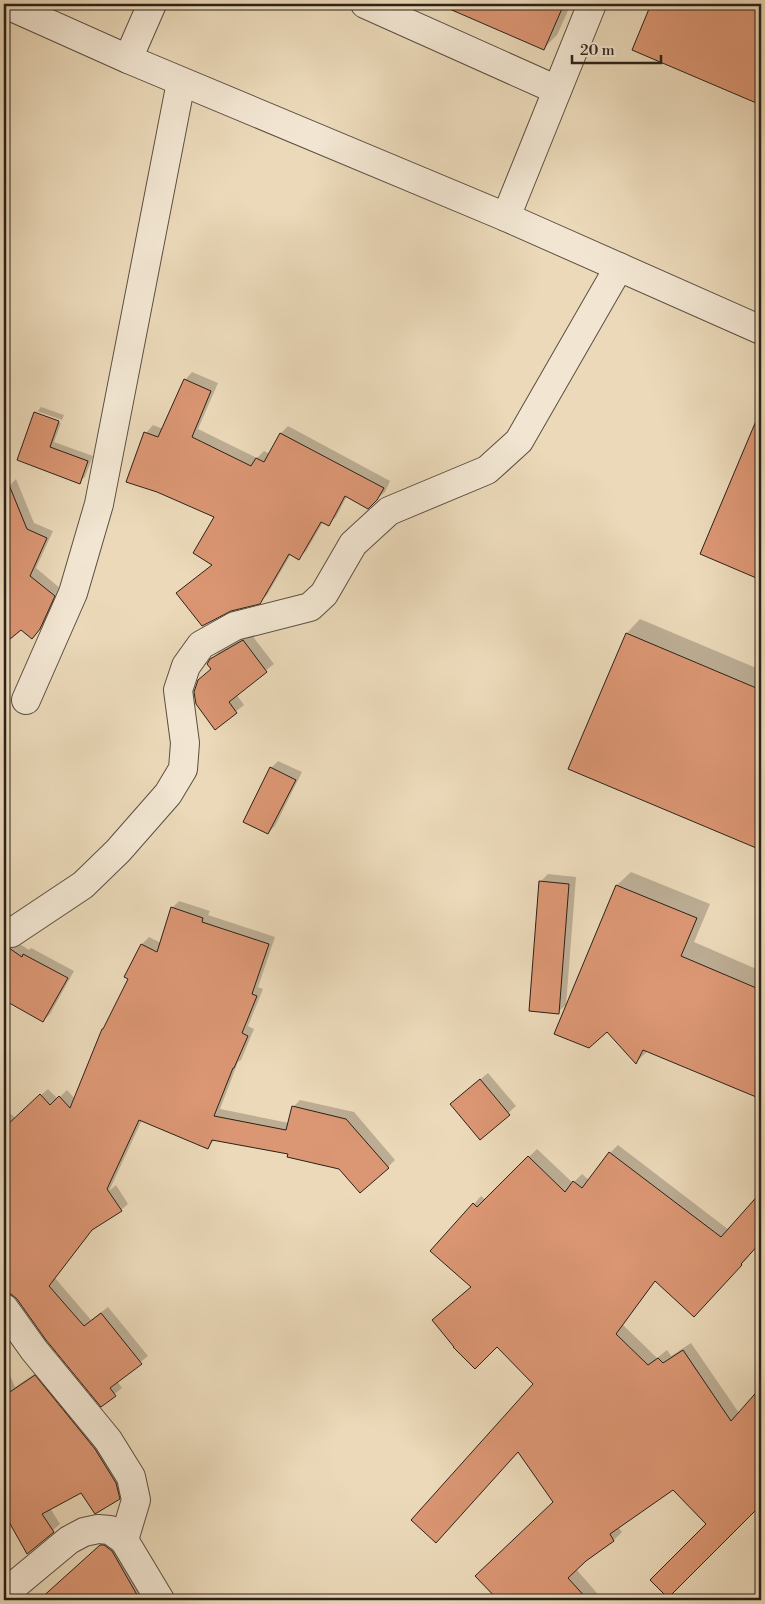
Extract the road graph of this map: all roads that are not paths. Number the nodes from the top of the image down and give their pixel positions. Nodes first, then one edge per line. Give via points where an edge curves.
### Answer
1 (5, 4) edge
2 (152, 4) edge
3 (365, 4) edge
4 (592, 4) edge
5 (128, 59) junction
6 (181, 82) junction
7 (557, 90) junction
8 (506, 217) junction
9 (619, 267) junction
10 (761, 330) edge
11 (26, 700) dead end
12 (11, 933) dead end
13 (4, 1308) edge
14 (124, 1540) junction
15 (4, 1594) edge
16 (160, 1600) edge

1 - 5 street
2 - 5 street
3 - 7 street
4 - 7 street
5 - 6 street
6 - 8 street
6 - 11 street via 99,504 73,593
7 - 8 street
8 - 9 street
9 - 10 street
9 - 12 street via 519,441 487,470 389,511 353,544 324,594 310,607 236,626 202,645 186,666 178,690 185,743 183,769 168,794 83,885
13 - 14 street via 108,1440 131,1477 136,1500
14 - 15 street via 110,1530 84,1532 69,1540
14 - 16 street

